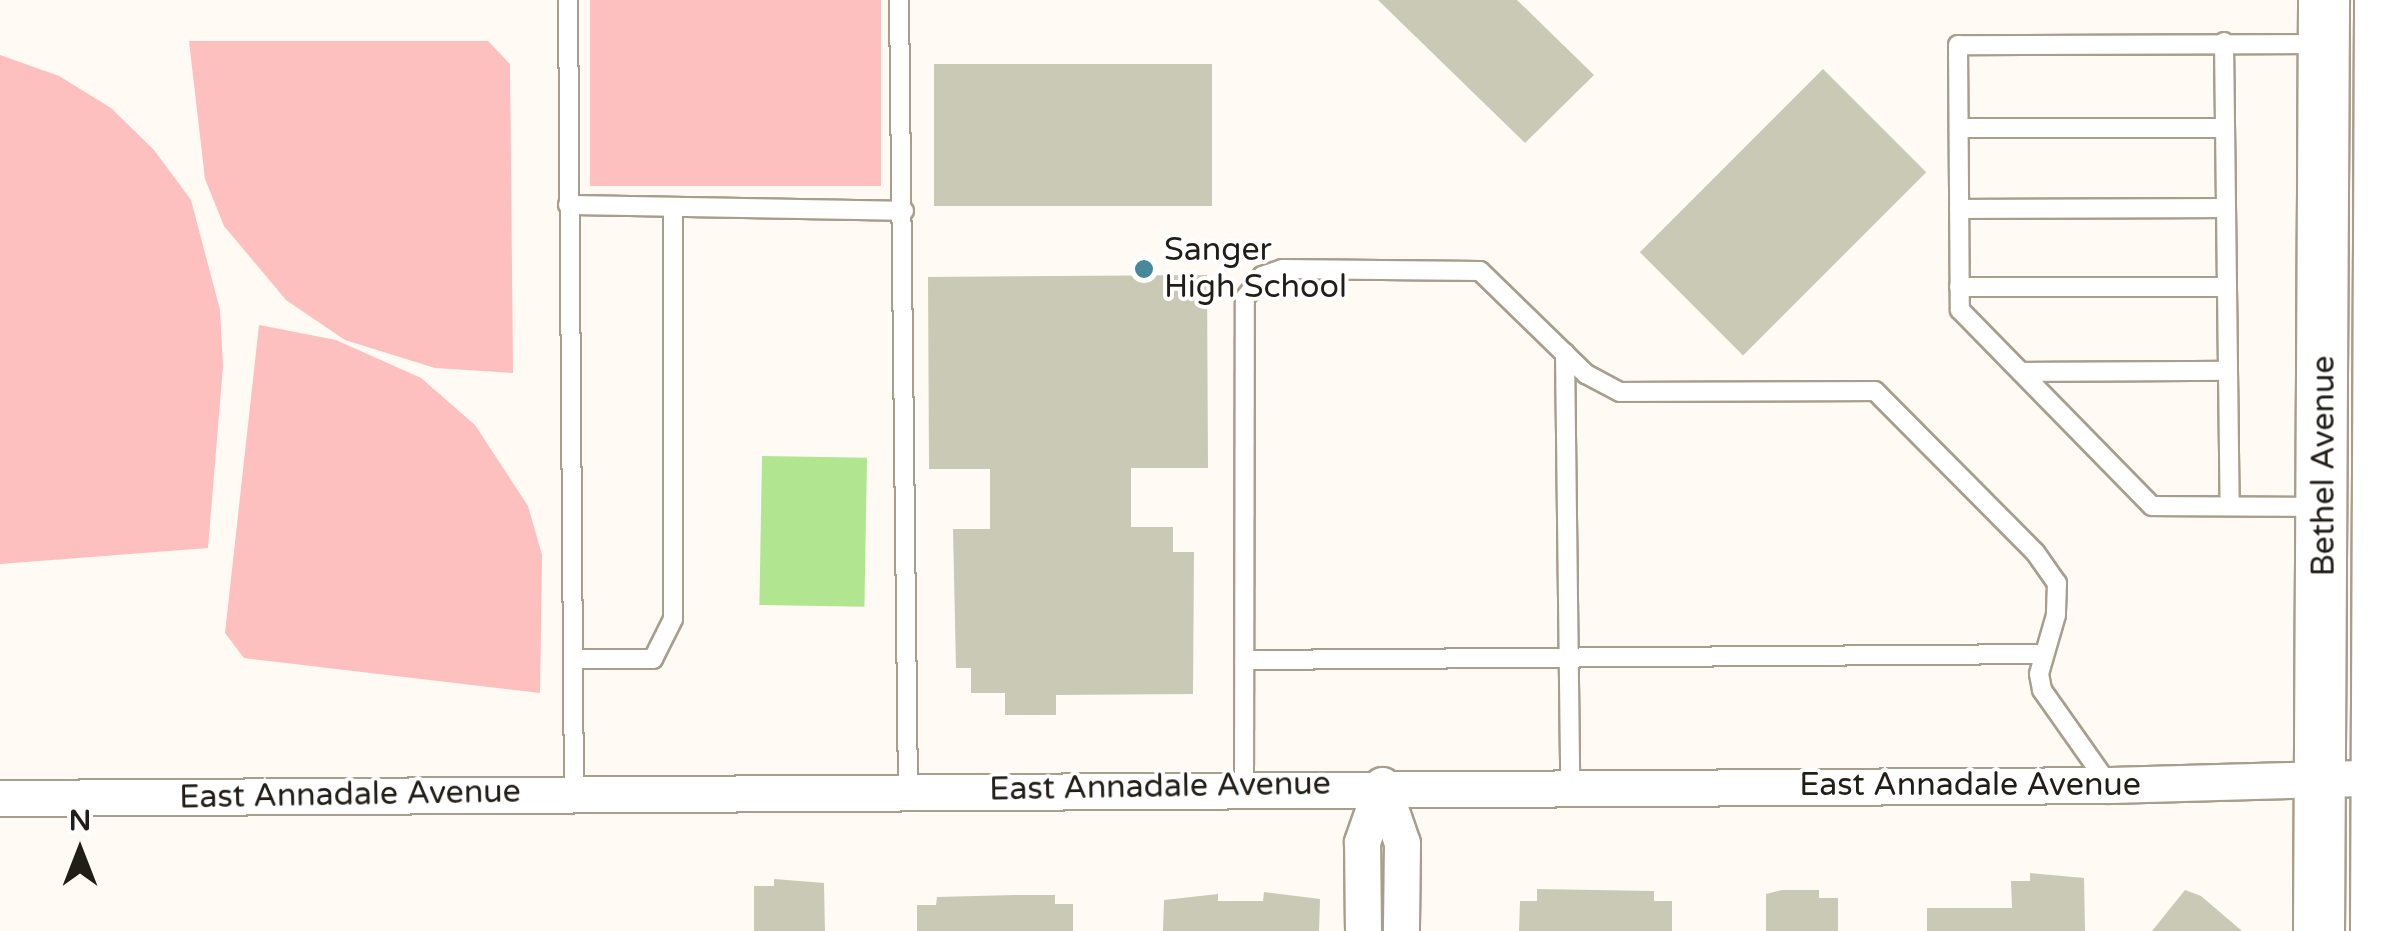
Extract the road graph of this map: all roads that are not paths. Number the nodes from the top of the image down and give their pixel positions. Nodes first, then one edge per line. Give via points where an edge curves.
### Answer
1 (568, 0) edge
2 (899, 0) edge
3 (2350, 0) edge
4 (2380, 0) edge
5 (2324, 22) edge
6 (2224, 42) junction
7 (2384, 56) edge
8 (1958, 128) junction
9 (2224, 128) junction
10 (568, 205) junction
11 (674, 207) junction
12 (2226, 208) junction
13 (1959, 209) junction
14 (904, 211) junction
15 (1960, 287) junction
16 (2227, 287) junction
17 (1565, 353) junction
18 (2228, 371) junction
19 (2021, 372) junction
20 (2382, 413) edge
21 (2230, 506) junction
22 (2324, 507) junction
23 (2043, 654) junction
24 (575, 658) junction
25 (1570, 658) junction
26 (1247, 660) junction
27 (2383, 777) edge
28 (2320, 780) junction
29 (1570, 784) junction
30 (1382, 785) junction
31 (1244, 786) junction
32 (2110, 786) junction
33 (908, 790) junction
34 (574, 793) junction
35 (0, 798) edge
36 (1364, 931) edge
37 (1400, 931) edge
38 (2319, 931) edge
39 (2376, 931) edge

1 - 10 lane
2 - 14 lane
3 - 7 main road via 2363,46
4 - 7 main road, Bethel Avenue
5 - 6 lane
5 - 20 main road via 2348,78 2357,292
5 - 22 main road, Bethel Avenue
6 - 8 lane via 1958,45
6 - 9 lane
7 - 20 main road, Bethel Avenue
8 - 9 lane
8 - 13 lane
9 - 12 lane
10 - 11 lane
10 - 24 lane
11 - 14 lane
11 - 24 lane via 673,619 653,658
12 - 13 lane
12 - 16 lane
13 - 15 lane
14 - 33 lane
15 - 16 lane
15 - 19 lane via 1960,310
16 - 18 lane
17 - 23 lane via 1603,388 1620,392 1875,391 2035,552 2057,584
17 - 25 lane
17 - 26 lane via 1480,271 1282,269 1262,276 1245,298
18 - 19 lane
18 - 21 lane
19 - 21 lane via 2152,506
20 - 27 main road, Bethel Avenue
21 - 22 lane
22 - 28 main road, Bethel Avenue
23 - 25 lane
23 - 32 lane via 2042,690
24 - 34 lane
25 - 26 lane
25 - 29 lane
26 - 31 lane
27 - 28 street, East Annadale Avenue
27 - 39 main road, Bethel Avenue
28 - 32 street, East Annadale Avenue
28 - 38 main road, Bethel Avenue
29 - 30 street, East Annadale Avenue
29 - 32 street, East Annadale Avenue
30 - 31 street, East Annadale Avenue
30 - 36 street via 1362,842
30 - 37 street via 1402,843
31 - 33 street, East Annadale Avenue
33 - 34 street, East Annadale Avenue
34 - 35 street, East Annadale Avenue

